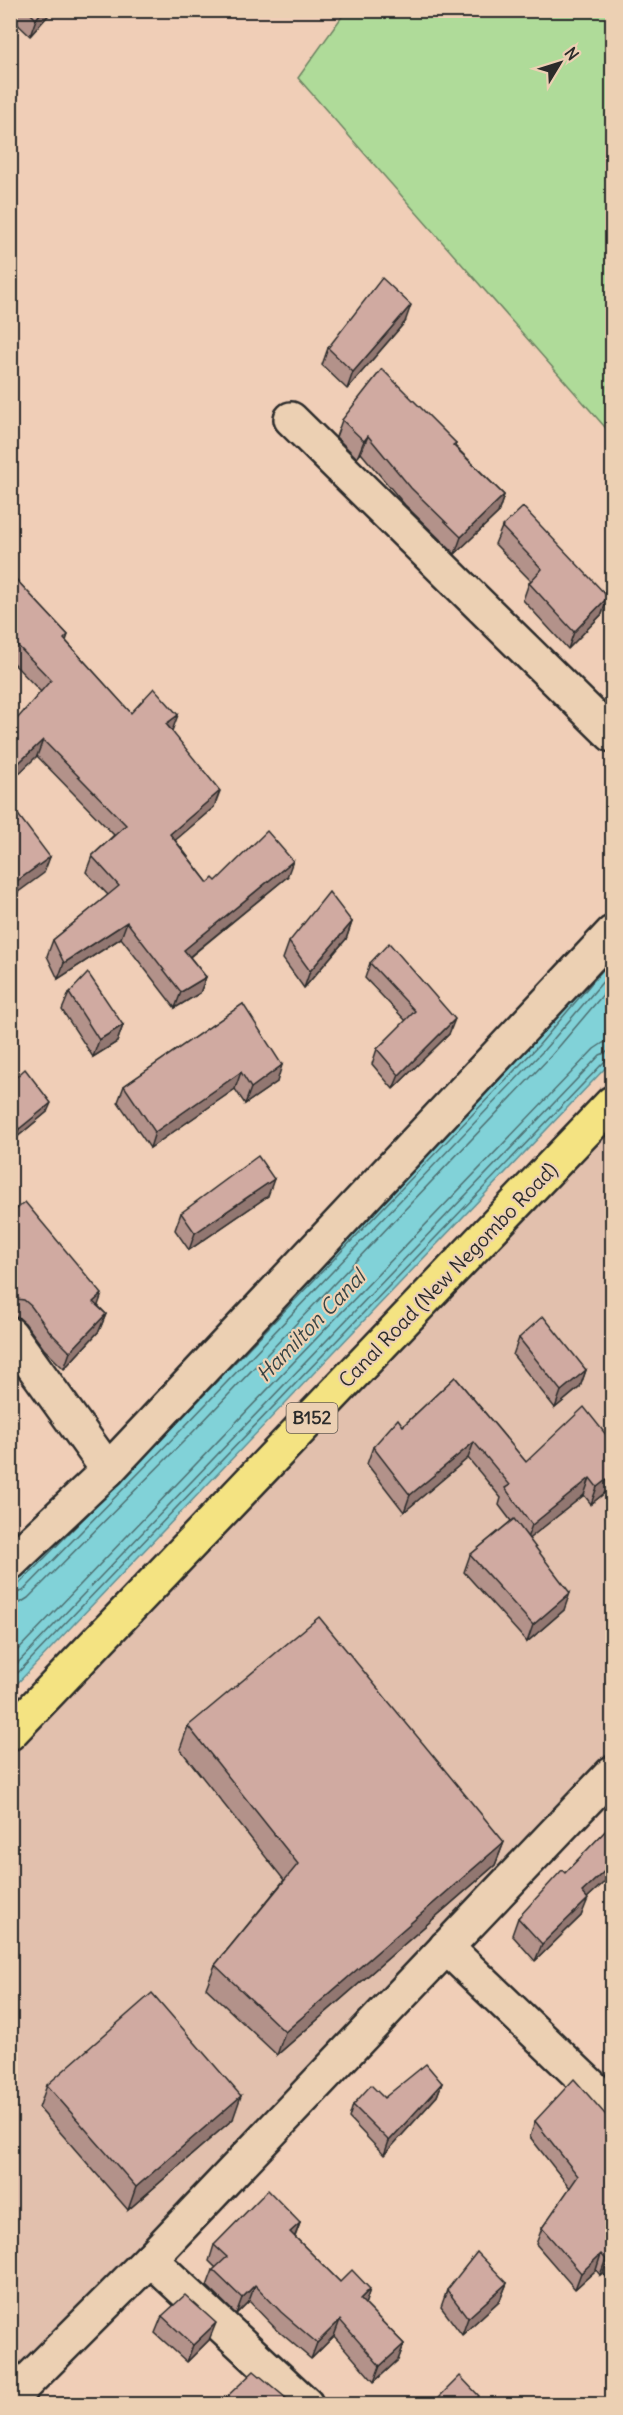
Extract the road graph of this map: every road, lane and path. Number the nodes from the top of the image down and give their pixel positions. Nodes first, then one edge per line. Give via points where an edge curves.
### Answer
1 (291, 419) dead end
2 (612, 735) edge
3 (612, 933) edge
4 (612, 1103) edge
5 (10, 1334) edge
6 (108, 1470) junction
7 (10, 1563) edge
8 (10, 1733) edge
9 (612, 1773) edge
10 (446, 1947) junction
11 (612, 2106) edge
12 (150, 2259) junction
13 (10, 2399) edge
14 (306, 2404) edge

1 - 2 street
3 - 6 street
4 - 8 main road, Canal Road (New Negombo Road) / B152
5 - 6 street
6 - 7 street
9 - 10 street
10 - 11 street
10 - 12 street
12 - 13 street
12 - 14 street

